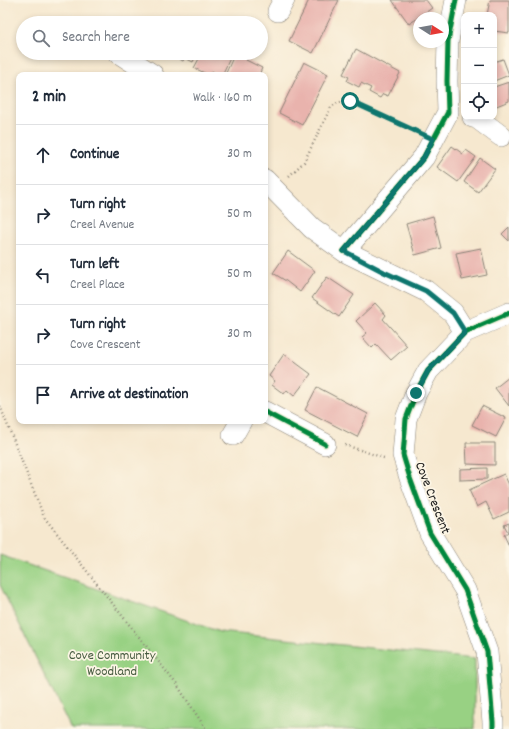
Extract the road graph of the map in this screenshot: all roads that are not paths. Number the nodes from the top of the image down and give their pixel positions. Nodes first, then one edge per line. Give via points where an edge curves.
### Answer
1 (456, 0) edge
2 (130, 60) edge
3 (148, 72) edge
4 (456, 114) edge
5 (480, 120) edge
6 (501, 136) dead end
7 (269, 184) edge
8 (344, 251) junction
9 (509, 313) edge
10 (465, 332) junction
11 (268, 414) edge
12 (325, 444) road end
13 (498, 724) edge

1 - 4 street via 448,41 447,81
2 - 3 street
4 - 8 street via 433,139 424,157
5 - 6 street
7 - 8 street via 312,228
8 - 10 street via 426,291 453,313
9 - 10 street, Cove Crescent
10 - 13 street, Cove Crescent via 428,371 416,393 406,419 403,455 430,534 465,590 487,652
11 - 12 street

